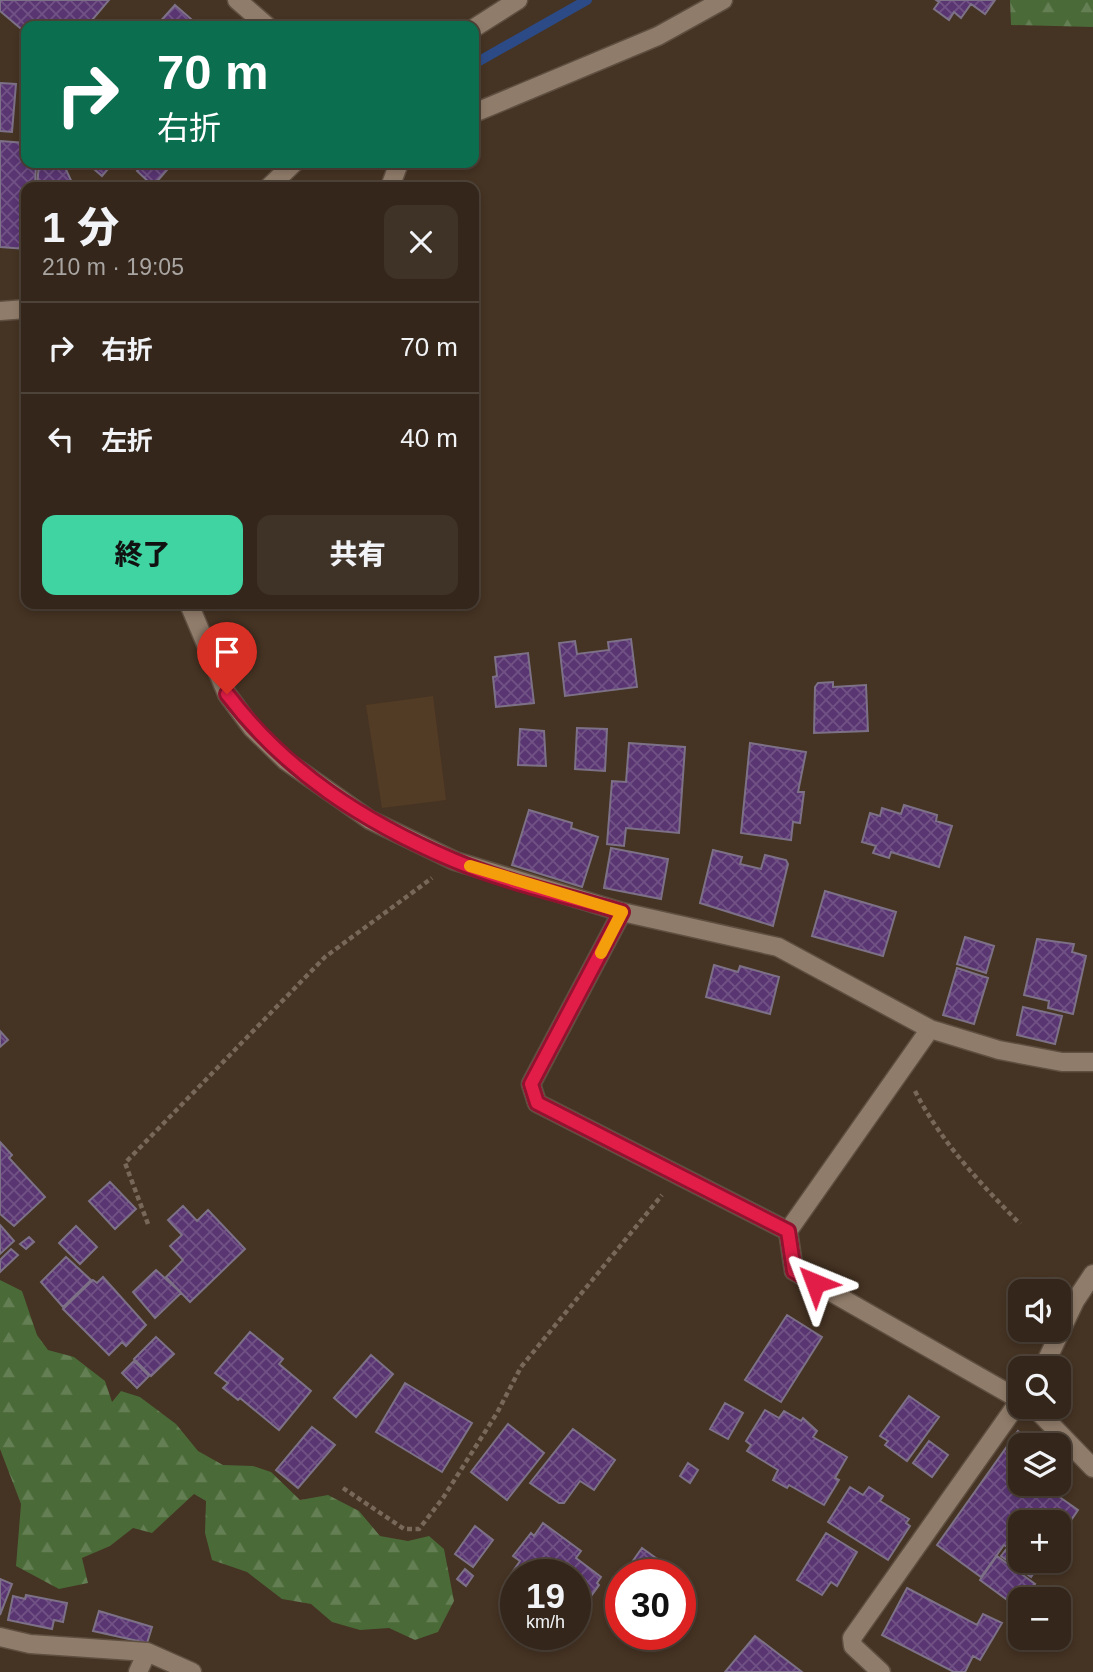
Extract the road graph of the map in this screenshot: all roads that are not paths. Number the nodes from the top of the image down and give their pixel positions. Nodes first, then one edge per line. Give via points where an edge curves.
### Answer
1 (237, 0) edge
2 (518, 0) edge
3 (723, 0) edge
4 (261, 21) edge
5 (479, 25) edge
6 (479, 111) edge
7 (290, 168) edge
8 (274, 182) edge
9 (21, 309) edge
10 (0, 311) edge
11 (191, 609) edge
12 (622, 912) junction
13 (930, 1029) junction
14 (1093, 1062) edge
15 (788, 1231) junction
16 (1093, 1274) edge
17 (1049, 1356) edge
18 (1008, 1393) edge
19 (1008, 1417) edge
20 (1046, 1419) edge
21 (1093, 1468) edge
22 (0, 1637) edge
23 (147, 1652) junction
24 (138, 1672) edge
25 (192, 1672) edge
26 (881, 1672) edge

1 - 4 street
2 - 5 street
3 - 6 street via 658,36
7 - 8 street
9 - 10 street
11 - 12 street via 227,694 286,761 370,820 455,861
12 - 13 street via 778,947
12 - 15 street via 531,1084 537,1103
13 - 14 street via 999,1050 1062,1062
13 - 15 street
15 - 18 street via 794,1271
16 - 17 street
19 - 26 street via 852,1638 853,1646
20 - 21 street
22 - 23 street via 30,1644
23 - 24 street
23 - 25 street

